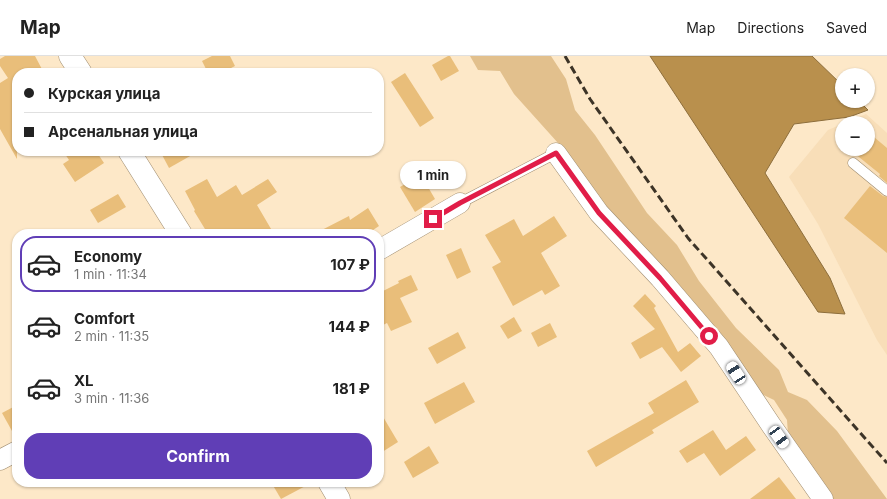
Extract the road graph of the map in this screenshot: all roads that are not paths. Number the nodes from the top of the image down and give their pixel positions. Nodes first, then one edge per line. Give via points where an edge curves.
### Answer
1 (70, 56) edge
2 (78, 68) edge
3 (556, 153) joint
4 (132, 156) edge
5 (853, 162) dead end
6 (887, 191) edge
7 (460, 203) joint
8 (178, 229) edge
9 (384, 247) edge
10 (12, 454) edge
11 (0, 460) edge
12 (332, 487) edge
13 (339, 499) edge
14 (824, 499) edge

1 - 2 street
3 - 7 lane
3 - 14 street via 599,213 660,278 719,347
4 - 8 street
5 - 6 lane
7 - 9 street
10 - 11 street
12 - 13 street

